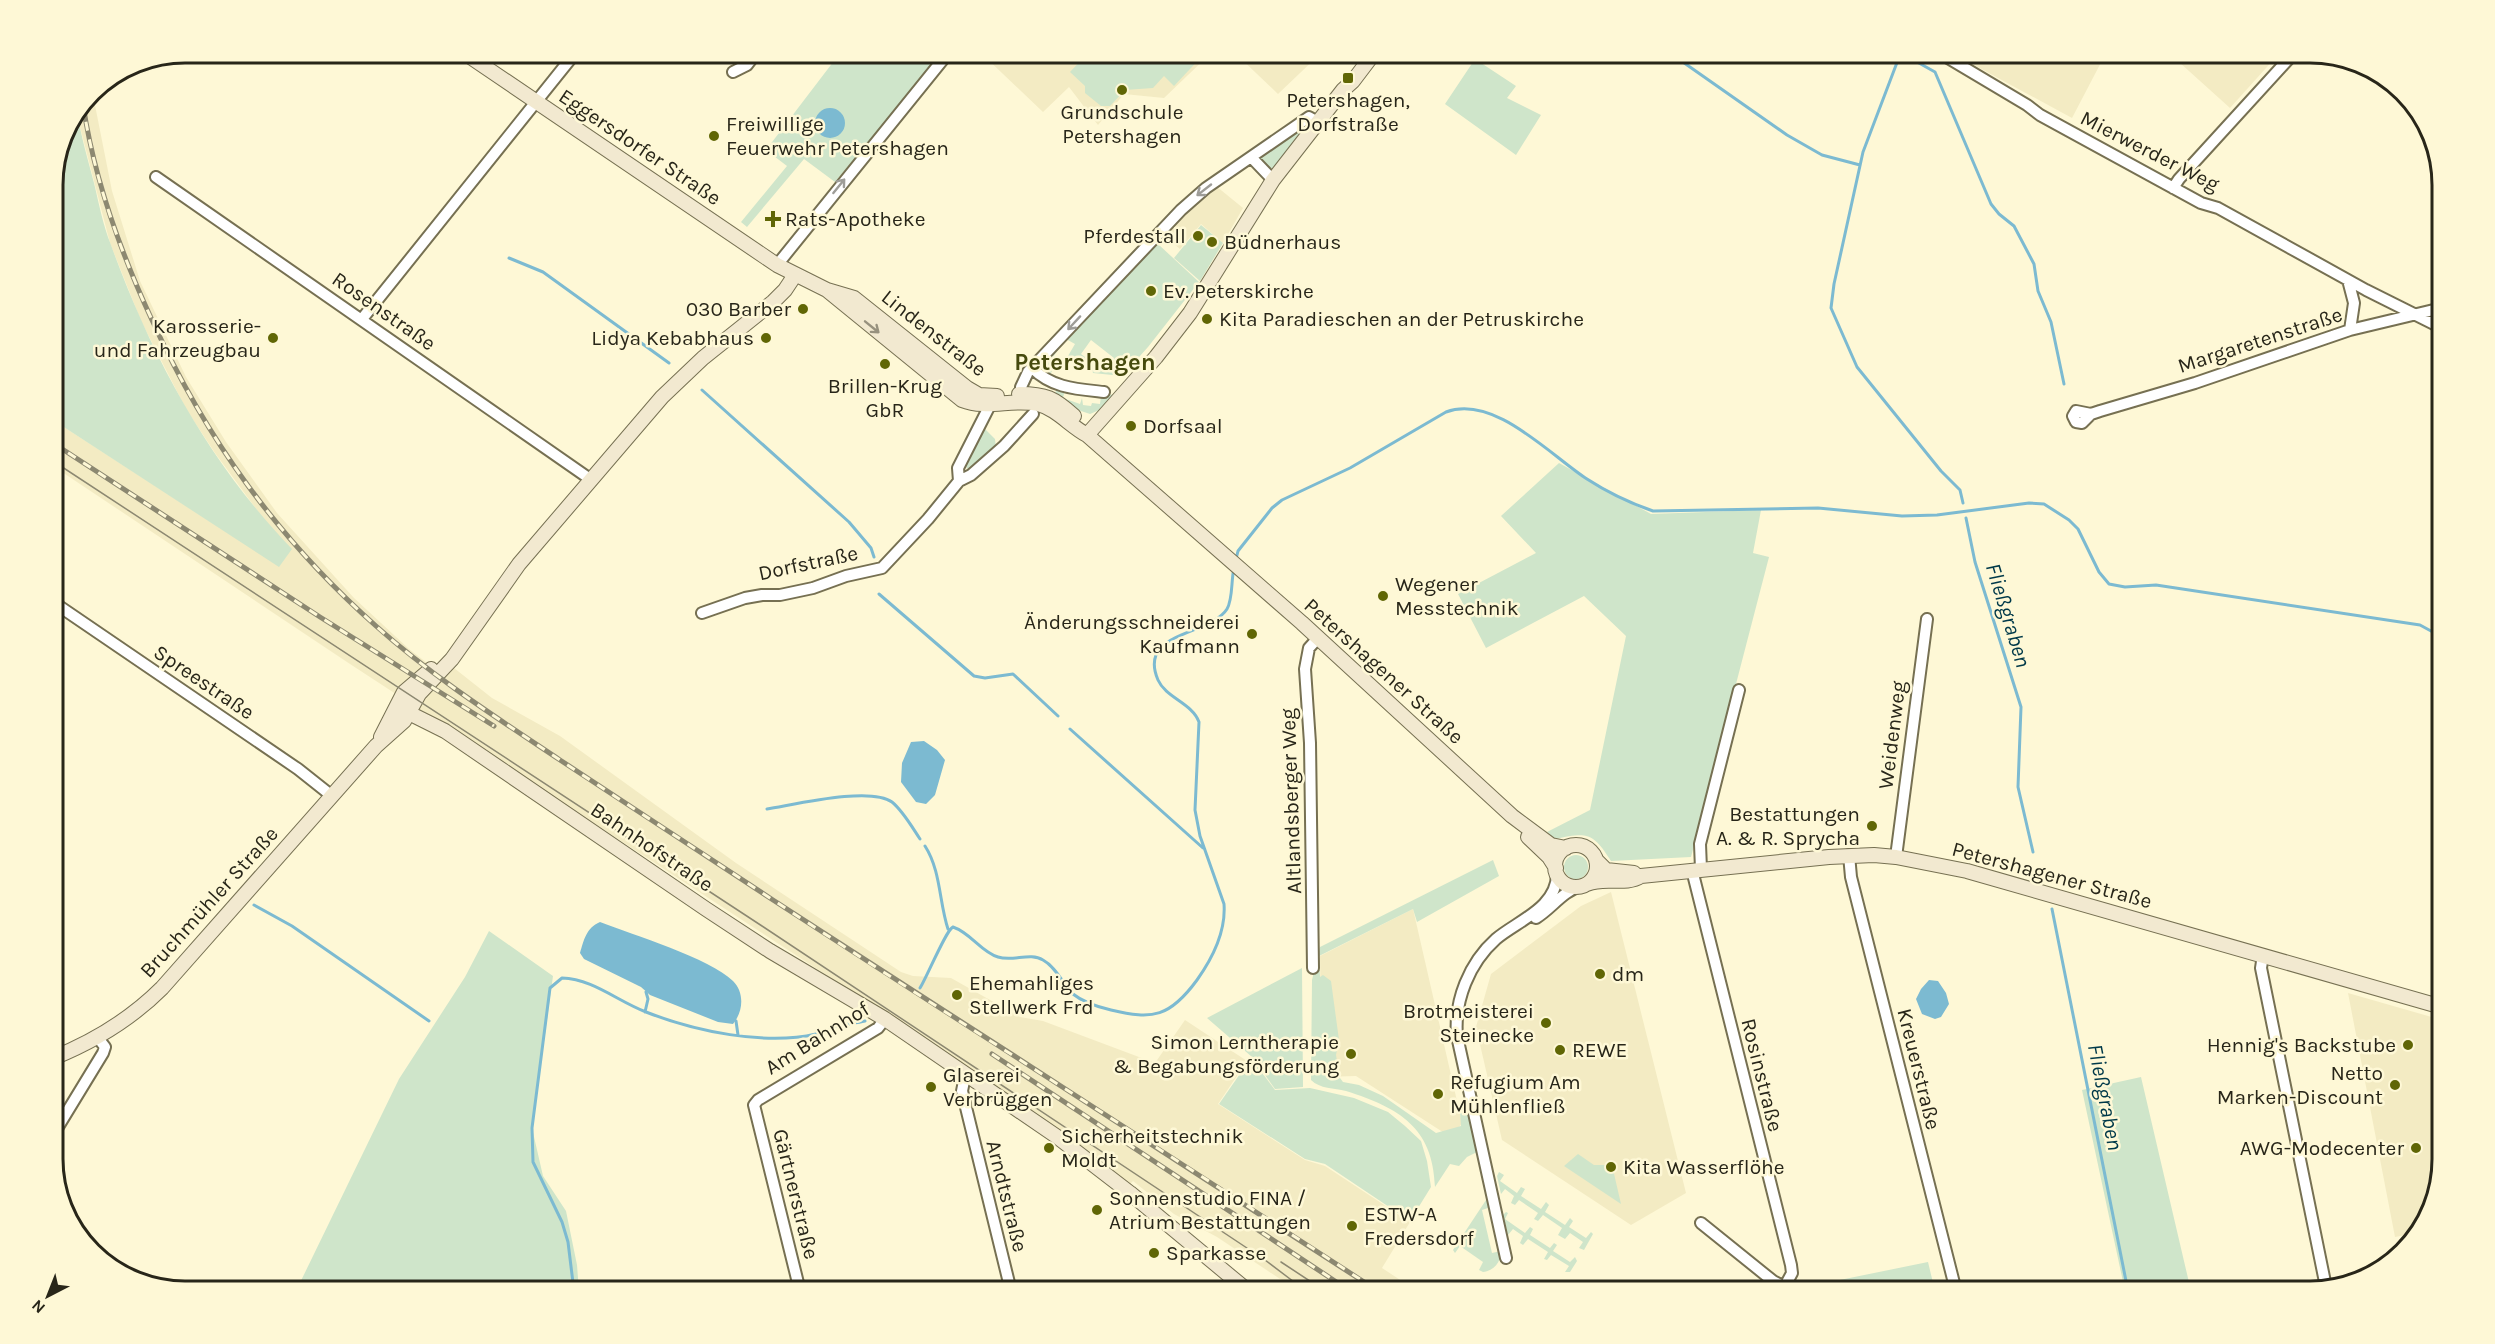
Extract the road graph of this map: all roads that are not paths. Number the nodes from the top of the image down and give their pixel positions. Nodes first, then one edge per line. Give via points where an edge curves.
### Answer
1 (479, 63) edge
2 (567, 63) edge
3 (749, 63) edge
4 (940, 63) edge
5 (1358, 63) edge
6 (1367, 63) edge
7 (1956, 63) edge
8 (2285, 63) edge
9 (733, 72) dead end
10 (1343, 90) junction
11 (537, 102) junction
12 (1318, 122) junction
13 (1251, 157) junction
14 (156, 177) dead end
15 (1273, 180) junction
16 (2174, 188) junction
17 (777, 265) junction
18 (795, 275) junction
19 (2348, 280) junction
20 (2432, 310) edge
21 (2414, 315) junction
22 (362, 319) junction
23 (2432, 323) edge
24 (2350, 330) junction
25 (1032, 368) junction
26 (1104, 392) dead end
27 (1021, 398) junction
28 (990, 400) junction
29 (1033, 414) dead end
30 (2091, 414) dead end
31 (1087, 435) junction
32 (590, 479) junction
33 (959, 481) junction
34 (1227, 557) joint
35 (63, 609) edge
36 (702, 613) dead end
37 (1927, 619) dead end
38 (1318, 638) junction
39 (1739, 690) dead end
40 (403, 710) junction
41 (332, 795) junction
42 (1512, 816) junction
43 (1566, 848) junction
44 (1849, 855) junction
45 (1896, 857) junction
46 (1596, 860) junction
47 (1696, 870) junction
48 (1556, 871) junction
49 (1641, 876) junction
50 (1583, 885) junction
51 (1517, 927) junction
52 (2263, 955) junction
53 (1313, 968) dead end
54 (2432, 1004) edge
55 (885, 1019) junction
56 (98, 1038) junction
57 (63, 1054) edge
58 (967, 1075) junction
59 (754, 1105) joint
60 (63, 1119) edge
61 (1701, 1223) dead end
62 (1506, 1258) dead end
63 (2325, 1280) edge
64 (797, 1281) edge
65 (1008, 1281) edge
66 (1235, 1281) edge
67 (1773, 1281) edge
68 (1790, 1281) edge
69 (1953, 1281) edge

1 - 11 street, Eggersdorfer Straße
2 - 11 street
3 - 9 street
17 -> 4 street
5 - 10 street
6 - 10 street
7 - 16 street, Mierwerder Weg via 2040,115
8 - 16 street
10 - 12 street
11 - 17 street, Eggersdorfer Straße
11 - 22 street
12 - 13 street via 1309,117
12 - 15 street
13 - 15 street
13 -> 25 street via 1181,210
14 - 22 street, Rosenstraße
15 - 31 street via 1190,314
16 - 19 street, Mierwerder Weg
17 - 18 street, Eggersdorfer Straße
18 - 28 street, Lindenstraße via 854,298 967,388
18 - 32 street via 773,302 676,383
19 - 21 street, Mierwerder Weg
19 - 24 street via 2354,303
20 - 21 street, Margaretenstraße
21 - 23 street, Mierwerder Weg
21 - 24 street, Margaretenstraße
22 - 32 street, Rosenstraße
24 - 30 street, Margaretenstraße
25 - 26 street via 1056,385
25 - 27 street via 1023,381
27 - 28 street, Lindenstraße
27 - 31 street, Lindenstraße via 1051,397 1077,420
28 - 33 street, Dorfstraße via 958,468
29 - 33 street, Dorfstraße via 979,468
31 - 34 street, Lindenstraße
32 - 40 street via 519,564 463,643 404,692
33 - 36 street, Dorfstraße via 882,568 813,588 745,598
34 - 38 street, Petershagener Straße
35 - 41 street, Spreestraße
37 - 45 street, Weidenweg
38 - 42 street, Petershagener Straße
38 - 53 street, Altlandsberger Weg via 1310,648 1305,669 1310,743
39 - 47 street, Rosinstraße
40 - 41 street, Bruchmühler Straße
40 - 55 street, Bahnhofstraße via 444,731 770,951
41 - 56 street, Bruchmühler Straße via 162,988 130,1017
42 - 43 street, Petershagener Straße via 1551,845
42 - 48 street, Petershagener Straße via 1550,857
43 - 46 street, Petershagener Straße via 1585,847
43 - 48 street via 1558,856
44 - 45 street, Petershagener Straße
44 - 47 street, Petershagener Straße
44 - 69 street, Kreuerstraße via 1853,886
45 - 52 street, Petershagener Straße via 1966,871
46 - 49 street, Petershagener Straße via 1606,870
46 - 50 street via 1596,872
47 - 49 street, Petershagener Straße
47 - 68 street, Rosinstraße via 1791,1265
48 - 50 street, Petershagener Straße via 1566,884
48 - 51 street via 1556,885 1550,895
49 - 50 street, Petershagener Straße via 1595,880
50 - 51 street
51 - 62 street via 1498,938 1480,956 1465,984 1456,1019 1456,1036
52 - 54 street, Petershagener Straße
52 - 63 street via 2260,968
55 - 58 street, Am Bahnhof
55 - 59 street, Am Bahnhof via 878,1028
56 - 57 street, Bruchmühler Straße
56 - 60 street via 105,1047 103,1053
58 - 65 street, Arndtstraße via 962,1091
58 - 66 street, Am Bahnhof via 1093,1165
59 - 64 street, Gärtnerstraße
61 - 67 street

